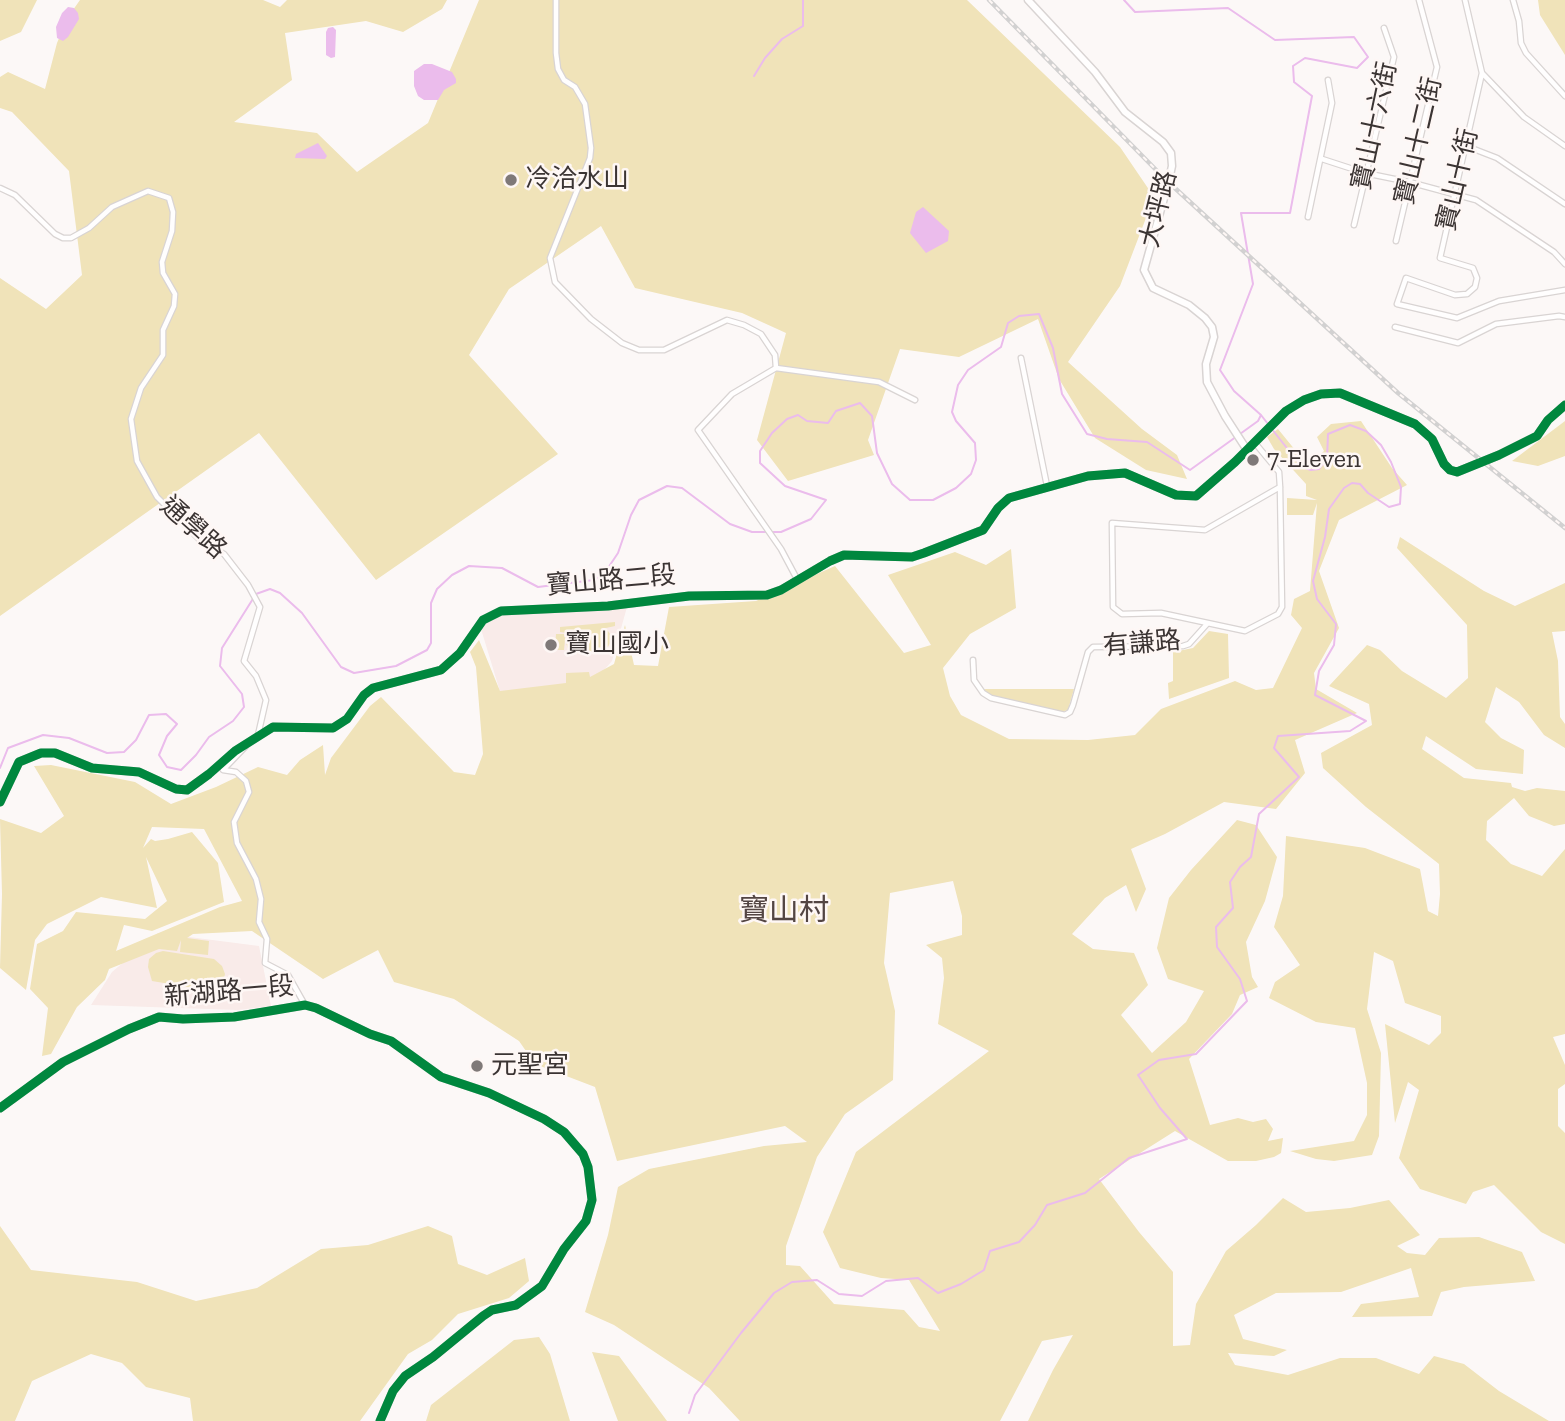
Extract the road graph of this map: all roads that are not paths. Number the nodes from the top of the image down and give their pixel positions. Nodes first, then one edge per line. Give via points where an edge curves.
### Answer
1 (556, 0) edge
2 (1028, 0) edge
3 (1419, 0) edge
4 (1465, 0) edge
5 (1513, 0) edge
6 (1384, 28) dead end
7 (1482, 73) junction
8 (1328, 80) dead end
9 (1565, 96) edge
10 (1564, 144) edge
11 (1466, 146) junction
12 (1322, 159) junction
13 (1365, 173) junction
14 (1409, 182) junction
15 (0, 188) edge
16 (1454, 195) junction
17 (1565, 204) edge
18 (1308, 217) dead end
19 (1354, 225) dead end
20 (1396, 241) dead end
21 (1565, 264) edge
22 (1565, 290) edge
23 (1565, 317) edge
24 (1395, 327) dead end
25 (1021, 358) dead end
26 (776, 368) junction
27 (915, 400) dead end
28 (1565, 405) edge
29 (1255, 443) junction
30 (1247, 450) junction
31 (1047, 486) junction
32 (1280, 487) junction
33 (797, 579) junction
34 (1207, 624) junction
35 (973, 660) dead end
36 (258, 735) junction
37 (0, 802) edge
38 (305, 1005) junction
39 (0, 1108) edge
40 (380, 1421) edge

1 - 26 street via 558,69 586,104 591,148 550,258 555,282 591,319 639,350 664,349 727,320 761,334 775,355
2 - 30 street, 大坪路 via 1095,72 1125,112 1171,153 1168,184 1144,270 1153,288 1189,305 1212,327 1207,382
3 - 14 street, 寶山十二街 via 1437,67
4 - 7 street
5 - 9 street via 1521,43
6 - 13 street, 寶山十六街 via 1394,57
7 - 10 street via 1524,117
7 - 11 street, 寶山十街
8 - 12 street via 1332,103
11 - 16 street, 寶山十街
11 - 17 street via 1497,158
12 - 13 street
12 - 18 street
13 - 14 street
13 - 19 street, 寶山十六街
14 - 16 street
14 - 20 street, 寶山十二街
15 - 36 street, 通學路 via 15,195 63,238 89,228 112,207 148,191 169,198 172,231 162,262 175,294 174,306 163,330 163,355 141,388 131,419 137,461 157,497 201,541 223,554 260,607 244,661 257,676 266,700
16 - 21 street via 1476,200
16 - 22 street, 寶山十街 via 1440,258 1473,268 1475,287 1455,295 1406,278 1397,304 1457,318 1499,301
23 - 24 street via 1496,324 1458,343
25 - 31 street
26 - 27 street via 879,382
26 - 33 street via 732,394 698,430
28 - 29 street, 寶山路二段 via 1537,436 1457,472 1444,464 1432,439 1415,424 1340,393 1304,400 1286,411
29 - 30 street, 寶山路二段
29 - 32 street, 有謙路 via 1279,472
30 - 31 street, 寶山路二段 via 1196,496 1176,495 1121,473
31 - 33 street, 寶山路二段 via 1009,498 983,530 954,542 912,557 844,555
32 - 34 street, 有謙路 via 1282,607 1278,614 1245,632
32 - 34 street via 1205,530 1112,523 1116,611 1161,613
33 - 36 street, 寶山路二段 via 768,595 689,596 596,607 502,611 483,620 460,653 441,670 373,688 340,725 272,727
34 - 35 street, 有謙路 via 1183,646 1093,647 1073,705 1065,715 983,694 974,680
36 - 37 street, 寶山路二段 via 196,785 183,790 139,772 92,768 55,753 41,753 19,762
36 - 38 street via 223,770 236,772 249,792 234,822 237,843 261,899 265,963 288,975
38 - 39 street, 新湖路一段 via 234,1017 159,1017 63,1062
38 - 40 street, 新湖路一段 via 391,1041 442,1077 544,1119 576,1144 592,1187 586,1221 542,1286 516,1305 492,1310 405,1376

